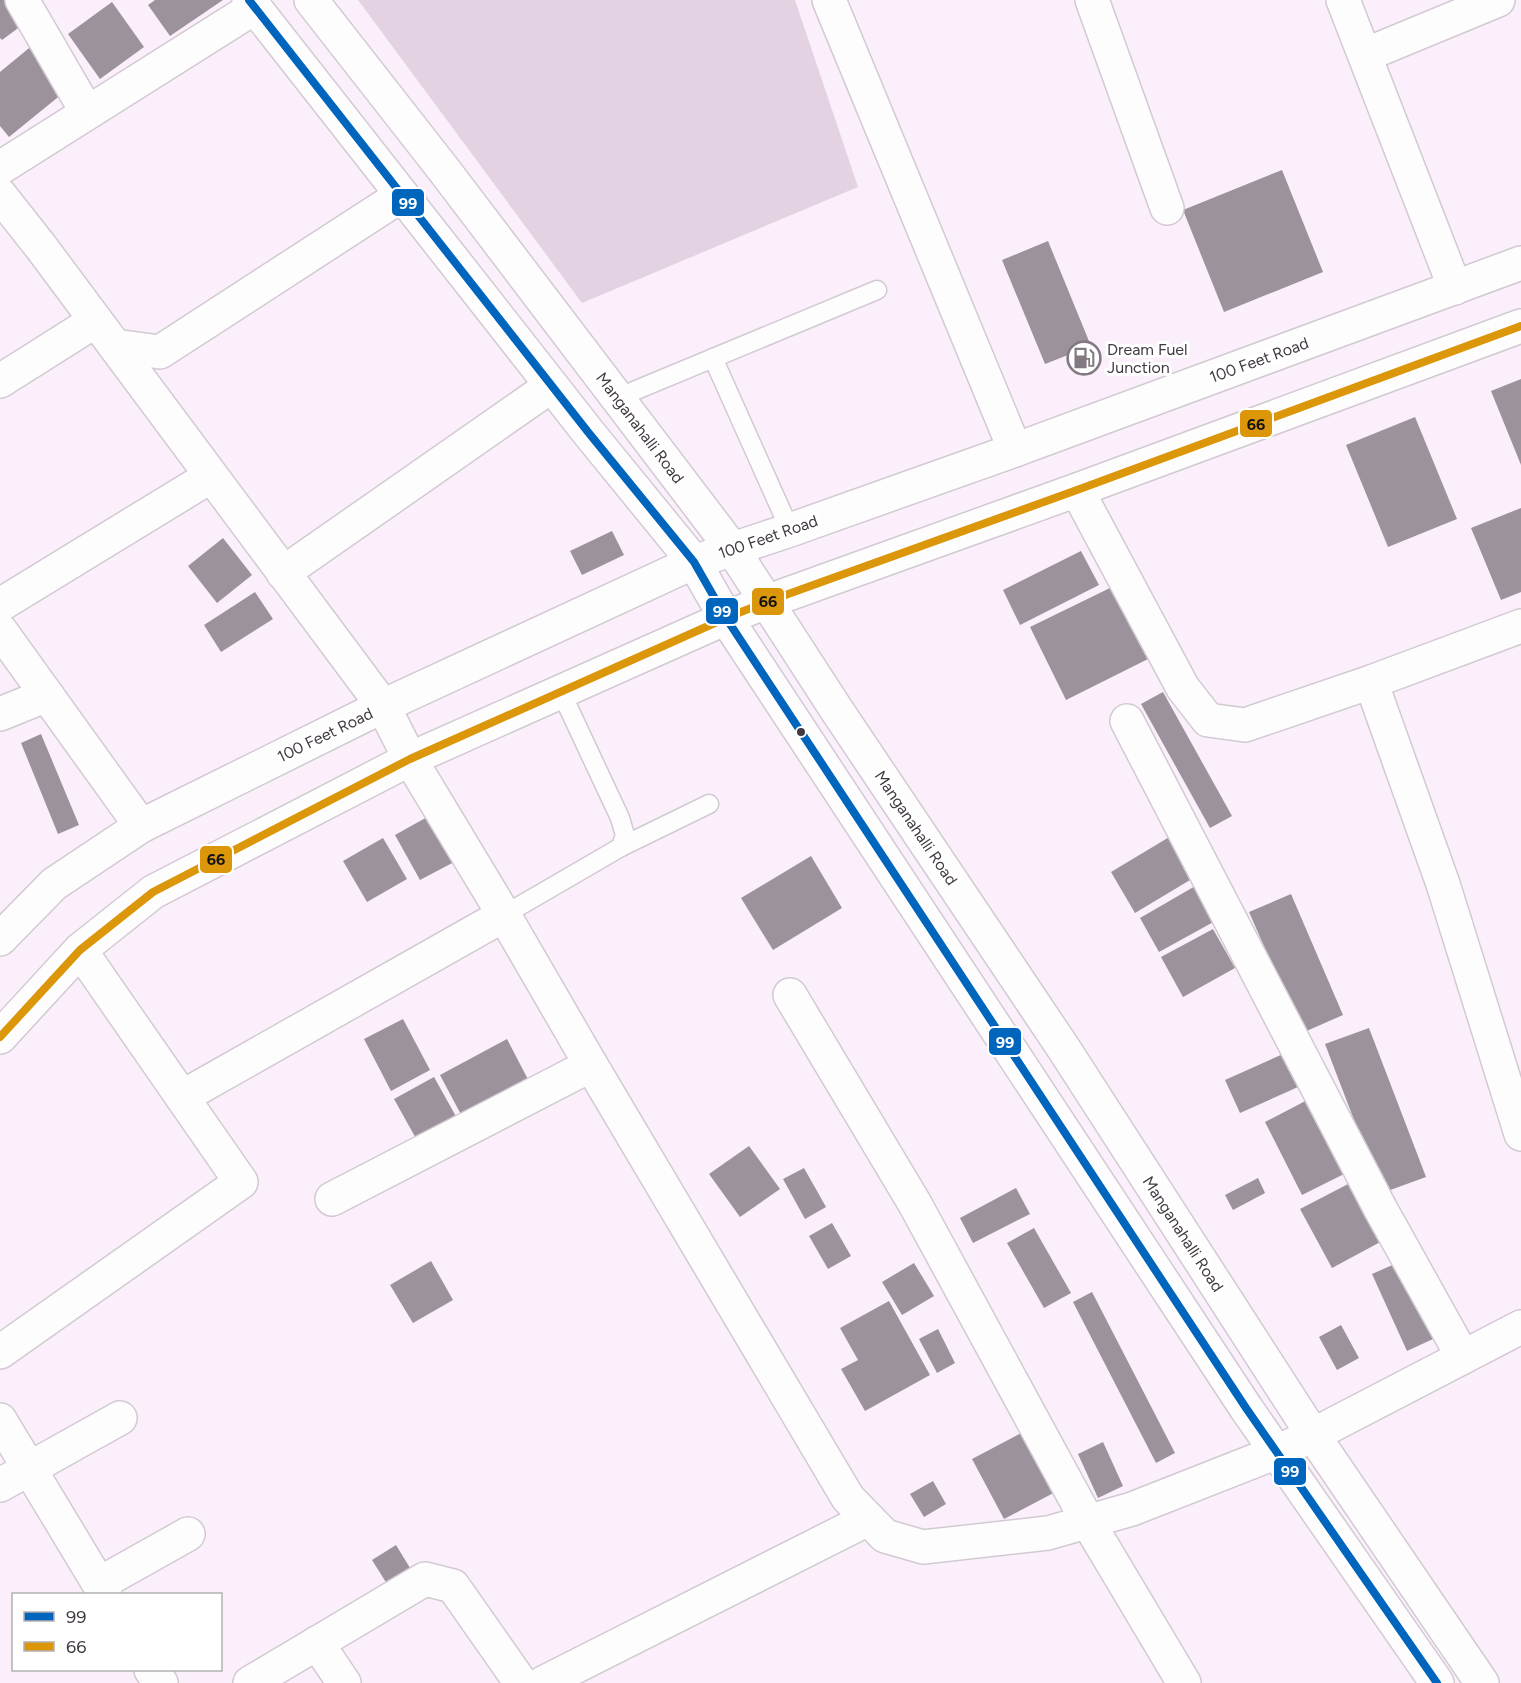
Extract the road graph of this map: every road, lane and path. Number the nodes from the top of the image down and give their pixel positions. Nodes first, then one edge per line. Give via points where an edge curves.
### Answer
1 (22, 0) edge
2 (311, 0) edge
3 (829, 0) edge
4 (1092, 0) edge
5 (1343, 0) edge
6 (1498, 0) edge
7 (252, 3) edge
8 (1365, 55) junction
9 (87, 112) junction
10 (0, 168) edge
11 (0, 195) edge
12 (402, 195) junction
13 (1167, 208) dead end
14 (1521, 263) edge
15 (1455, 288) junction
16 (877, 290) dead end
17 (95, 321) junction
18 (1521, 326) edge
19 (115, 346) junction
20 (713, 358) junction
21 (0, 381) edge
22 (552, 386) junction
23 (617, 398) junction
24 (1015, 450) junction
25 (211, 476) junction
26 (1077, 490) junction
27 (790, 530) junction
28 (733, 550) junction
29 (694, 562) junction
30 (283, 573) junction
31 (766, 602) junction
32 (0, 604) edge
33 (726, 618) junction
34 (1521, 626) edge
35 (0, 630) edge
36 (1371, 682) junction
37 (561, 692) junction
38 (47, 695) junction
39 (383, 706) junction
40 (0, 714) edge
41 (1126, 721) dead end
42 (410, 759) junction
43 (709, 804) dead end
44 (141, 826) junction
45 (621, 848) junction
46 (504, 915) junction
47 (0, 939) edge
48 (80, 950) junction
49 (790, 995) dead end
50 (0, 1037) edge
51 (591, 1065) junction
52 (182, 1097) junction
53 (1521, 1134) edge
54 (332, 1199) dead end
55 (1521, 1327) edge
56 (0, 1352) edge
57 (1463, 1357) junction
58 (120, 1419) dead end
59 (0, 1420) edge
60 (1313, 1435) junction
61 (1277, 1452) junction
62 (29, 1469) junction
63 (0, 1485) edge
64 (868, 1519) junction
65 (1088, 1522) junction
66 (188, 1534) dead end
67 (102, 1589) edge
68 (317, 1643) junction
69 (1475, 1681) edge
70 (250, 1683) edge
71 (344, 1683) edge
72 (521, 1683) edge
73 (543, 1683) edge
74 (1184, 1683) edge
75 (1437, 1683) edge

1 - 9 street
2 - 23 street, Manganahalli Road
3 - 24 street
4 - 13 street
5 - 8 street
6 - 8 street
7 - 9 street
7 - 12 street
8 - 15 street
9 - 10 street
11 - 17 street
12 - 19 street via 160,352
12 - 22 street
14 - 15 street, 100 Feet Road
15 - 24 street, 100 Feet Road
16 - 20 lane
17 - 19 street
17 - 21 street
18 - 26 street
19 - 25 street
20 - 23 lane
20 - 27 lane
22 - 29 street
22 - 30 street
23 - 28 street, Manganahalli Road
24 - 27 street, 100 Feet Road
25 - 30 street
25 - 32 street
26 - 31 street
26 - 36 street via 1183,688 1208,720 1245,725
27 - 28 street, 100 Feet Road
28 - 29 street, 100 Feet Road
28 - 31 street, Manganahalli Road
29 - 33 street
29 - 39 street, 100 Feet Road
30 - 39 street
31 - 33 street
31 - 60 street, Manganahalli Road via 1064,1049
33 - 37 street
33 - 61 street
34 - 36 street
35 - 38 street
36 - 53 street via 1443,884
37 - 42 street
37 - 45 lane via 620,818 625,834
38 - 40 street
38 - 44 street
39 - 42 street
39 - 44 street, 100 Feet Road
41 - 57 street via 1380,1208
42 - 46 street
42 - 48 street via 153,891
43 - 45 lane
44 - 47 street, 100 Feet Road via 54,884
45 - 46 lane
46 - 51 street
46 - 52 street
48 - 50 street
48 - 52 street
49 - 65 street via 915,1204
51 - 54 street
51 - 64 street via 848,1498
52 - 56 street via 241,1182
55 - 57 street
57 - 60 street
58 - 62 street
59 - 62 street
60 - 61 street
60 - 69 street, Manganahalli Road
61 - 65 street via 1132,1509
61 - 75 street
62 - 63 street
62 - 67 street
64 - 65 street via 885,1536 923,1547 1048,1533
64 - 73 street
65 - 74 street
66 - 67 street
68 - 70 street
68 - 71 street
68 - 72 street via 425,1579 453,1586

